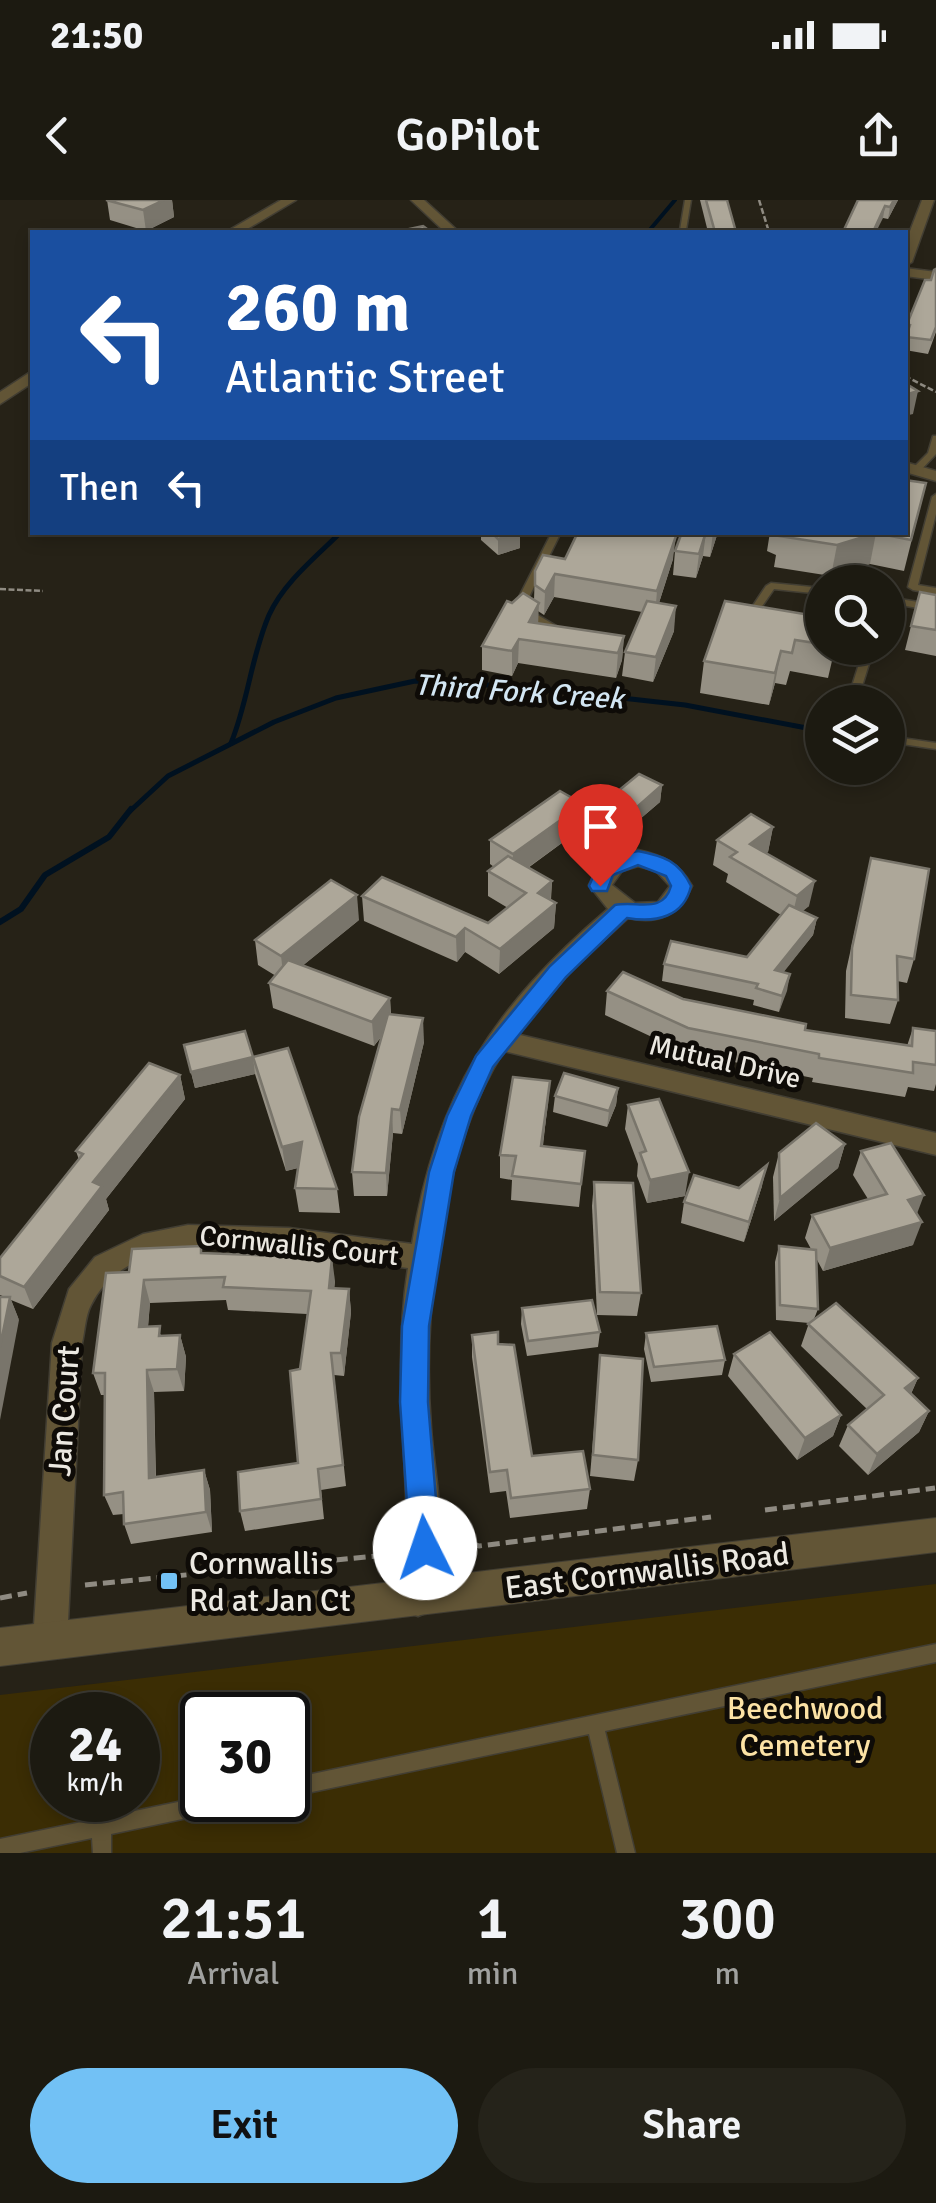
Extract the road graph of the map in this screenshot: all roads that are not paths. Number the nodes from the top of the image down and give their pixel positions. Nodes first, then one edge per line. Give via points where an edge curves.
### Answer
1 (290, 200) edge
2 (417, 200) edge
3 (688, 200) edge
4 (928, 200) edge
5 (237, 230) edge
6 (450, 230) edge
7 (683, 230) edge
8 (908, 254) edge
9 (908, 272) edge
10 (936, 276) edge
11 (30, 377) edge
12 (0, 399) edge
13 (936, 438) edge
14 (934, 454) edge
15 (910, 468) edge
16 (936, 476) edge
17 (936, 497) edge
18 (556, 535) edge
19 (805, 589) edge
20 (936, 591) edge
21 (905, 603) edge
22 (936, 608) edge
23 (753, 613) edge
24 (570, 632) edge
25 (905, 741) edge
26 (936, 746) edge
27 (622, 910) dead end
28 (500, 1040) junction
29 (936, 1144) edge
30 (172, 1236) joint
31 (426, 1258) junction
32 (936, 1536) edge
33 (418, 1598) junction
34 (50, 1641) junction
35 (0, 1646) edge
36 (936, 1653) edge
37 (595, 1724) junction
38 (310, 1783) edge
39 (180, 1810) edge
40 (101, 1827) junction
41 (0, 1848) edge
42 (102, 1853) edge
43 (626, 1853) edge

1 - 5 street
2 - 6 street
3 - 7 lane
4 - 8 street
9 - 10 street
11 - 12 street
13 - 14 lane
14 - 15 lane
15 - 16 street
17 - 20 lane via 913,587
18 - 24 lane via 522,602 540,622
19 - 23 lane via 772,586
21 - 22 lane
25 - 26 lane
27 - 28 street
28 - 29 street, Mutual Drive
28 - 31 street via 459,1116
30 - 31 street, Cornwallis Court via 215,1233
30 - 34 street, Jan Court via 132,1249 102,1269 79,1298 67,1343
31 - 33 street via 415,1326 426,1560
32 - 33 street, East Cornwallis Road
33 - 34 street, East Cornwallis Road
34 - 35 street, East Cornwallis Road
36 - 37 lane
37 - 38 lane
37 - 43 lane
39 - 40 lane
40 - 41 lane
40 - 42 lane

